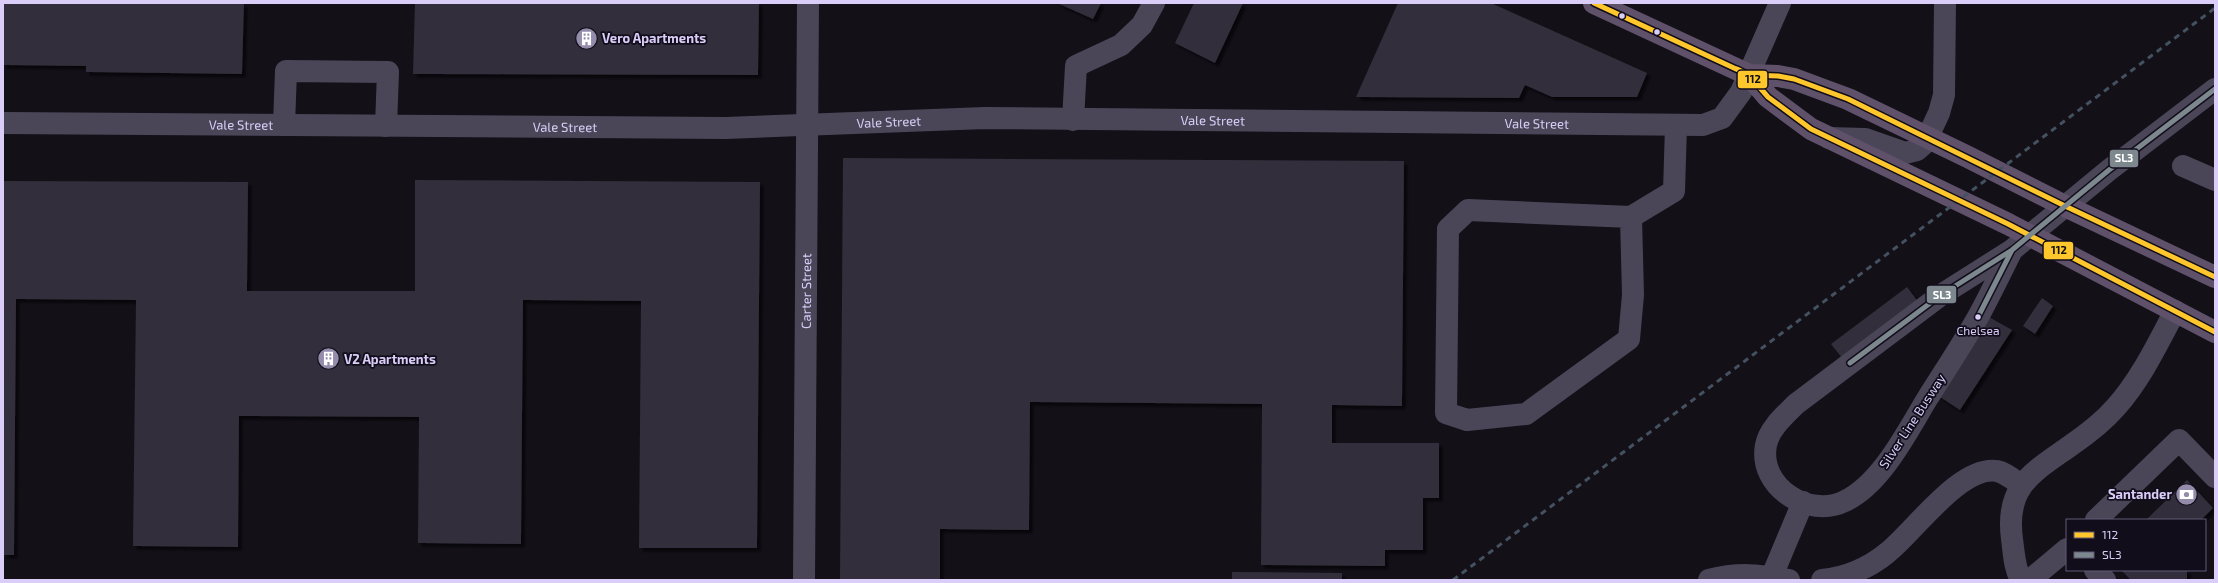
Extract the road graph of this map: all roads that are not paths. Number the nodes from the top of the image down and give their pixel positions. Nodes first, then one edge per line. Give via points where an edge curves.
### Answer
1 (808, 3) edge
2 (1154, 3) edge
3 (1594, 3) edge
4 (1780, 3) edge
5 (1944, 3) edge
6 (1749, 74) junction
7 (2215, 89) edge
8 (1073, 120) junction
9 (3, 123) edge
10 (284, 125) junction
11 (808, 125) junction
12 (386, 126) junction
13 (1676, 126) junction
14 (1928, 137) junction
15 (1828, 138) junction
16 (2183, 166) dead end
17 (2215, 180) edge
18 (2065, 206) junction
19 (1631, 217) junction
20 (2030, 236) junction
21 (2012, 250) junction
22 (2215, 276) edge
23 (2175, 311) junction
24 (2215, 332) edge
25 (2215, 477) edge
26 (2021, 485) junction
27 (1803, 502) junction
28 (2097, 519) edge
29 (2066, 549) edge
30 (2096, 571) edge
31 (1781, 578) edge
32 (804, 580) edge
33 (1709, 580) edge
34 (1822, 580) edge
35 (2021, 580) edge
36 (2030, 580) edge
37 (2105, 580) edge

1 - 11 street, Carter Street
2 - 8 street via 1142,25 1121,45 1076,66
3 - 6 main road
4 - 6 street, Vale Street
5 - 14 street via 1944,95
6 - 13 street, Vale Street via 1741,92 1722,118 1703,125
6 - 14 main road via 1778,76 1810,84
6 - 15 main road via 1780,108
7 - 18 street, Silver Line Busway
8 - 11 street, Vale Street via 947,118
8 - 13 street, Vale Street
9 - 10 street, Vale Street
10 - 12 street, Vale Street
10 - 12 street via 286,71 294,71 388,72
11 - 12 street, Vale Street via 726,128
11 - 32 street, Carter Street
13 - 19 street via 1674,191
14 - 15 street via 1917,150 1905,153 1865,139
14 - 18 main road
15 - 20 main road
16 - 17 street
18 - 20 street, Silver Line Busway
18 - 22 main road
19 - 19 street via 1468,210 1448,229 1446,413 1467,420 1526,414 1629,339 1633,295
20 - 21 street, Silver Line Busway
20 - 23 main road
21 - 27 street, Silver Line Busway via 1978,317 1903,438 1875,476 1845,502 1821,506
21 - 27 street, Silver Line Busway via 1942,295 1850,363 1796,404 1777,424 1766,445 1766,464 1772,478 1784,493
23 - 24 main road
23 - 26 street via 2140,375 2116,406 2084,436 2037,468
25 - 28 street via 2179,440
26 - 34 street via 1998,472 1989,471 1969,477 1951,491 1898,544 1876,561 1853,573
26 - 35 street via 2013,501 2011,520 2014,558
27 - 31 street
29 - 36 street
30 - 37 street
31 - 33 street via 1736,574

